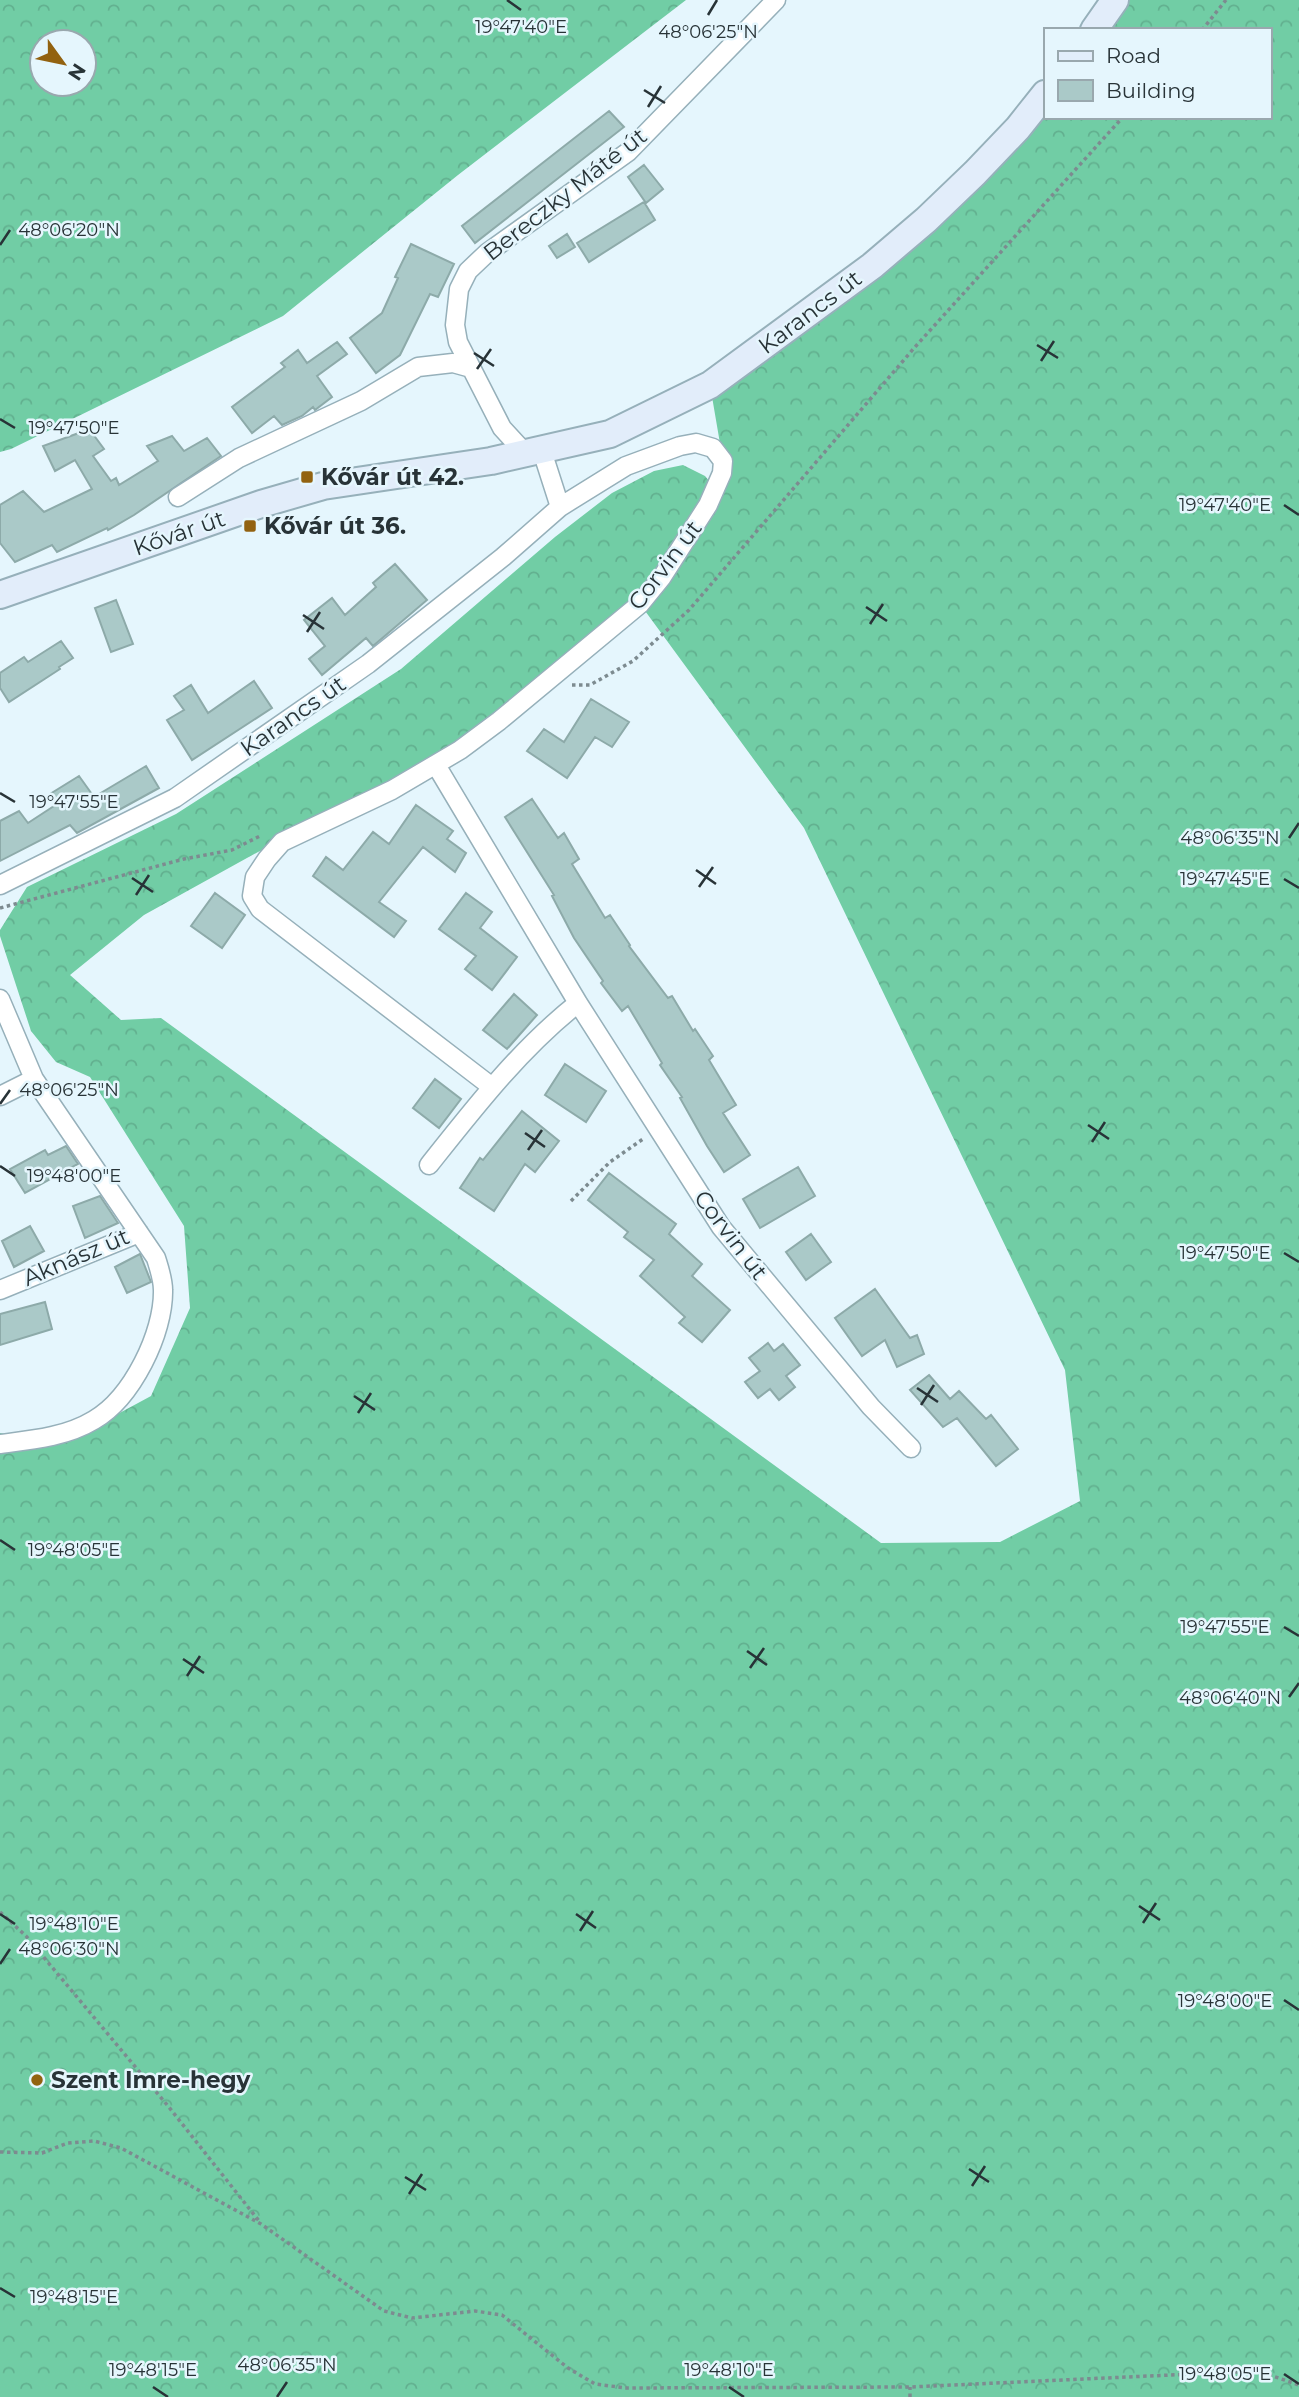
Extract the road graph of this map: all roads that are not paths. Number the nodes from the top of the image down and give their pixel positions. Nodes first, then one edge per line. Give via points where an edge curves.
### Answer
1 (776, 0) edge
2 (1115, 0) edge
3 (1095, 28) edge
4 (1044, 95) edge
5 (471, 368) junction
6 (534, 452) junction
7 (178, 497) dead end
8 (560, 507) junction
9 (0, 595) edge
10 (436, 765) junction
11 (0, 885) edge
12 (0, 999) edge
13 (578, 1003) junction
14 (34, 1079) junction
15 (492, 1087) junction
16 (0, 1097) edge
17 (429, 1165) dead end
18 (139, 1233) junction
19 (0, 1290) edge
20 (0, 1444) edge
21 (911, 1448) dead end

1 - 5 street, Bereczky Máté út via 628,152 468,271 459,289 456,325 458,342
2 - 3 main road
4 - 6 main road, Karancs út via 1018,128 926,220 872,266 710,385 610,434
5 - 6 street, Bereczky Máté út via 502,428
5 - 7 street, Kővár út via 453,363 418,367 361,401 239,458
6 - 8 street
6 - 9 main road, Kővár út via 323,486
8 - 10 street, Corvin út via 626,466 680,446 706,445 723,461 708,505 652,590 623,620 543,685
8 - 11 street, Karancs út via 368,664 188,789
10 - 13 street, Corvin út
10 - 15 street, Corvin út via 282,842 258,873 252,896 263,912
12 - 14 street, Aknász út
13 - 15 street via 535,1039
13 - 21 street, Corvin út via 721,1227
14 - 16 street
14 - 18 street, Aknász út
15 - 17 street
18 - 19 street, Aknász út
18 - 20 street via 158,1265 163,1301 150,1349 134,1377 105,1413 82,1427

